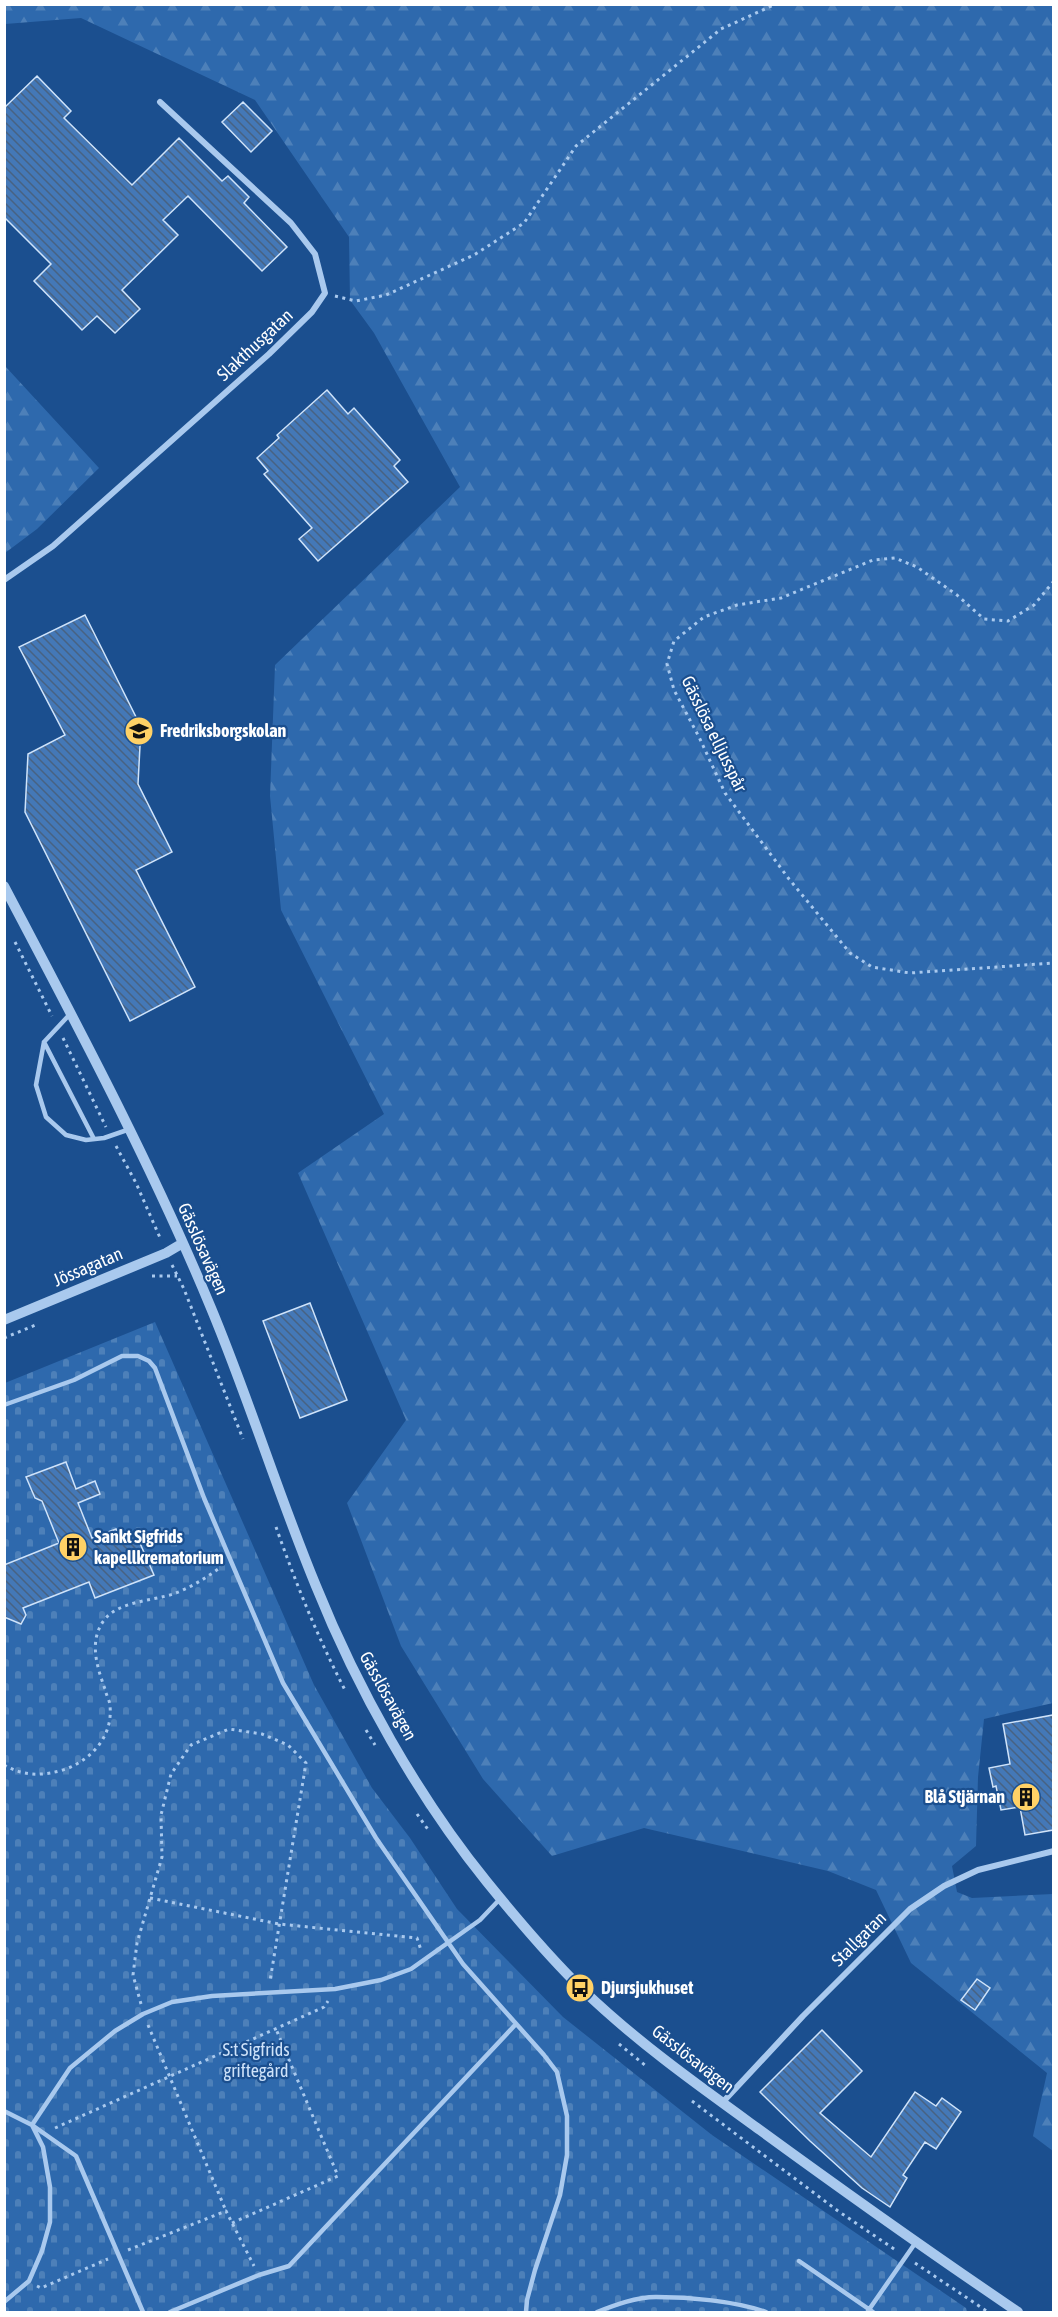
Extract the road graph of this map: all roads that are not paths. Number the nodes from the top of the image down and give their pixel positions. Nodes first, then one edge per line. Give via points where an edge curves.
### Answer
1 (160, 102) dead end
2 (4, 580) edge
3 (4, 886) edge
4 (71, 1013) junction
5 (44, 1042) junction
6 (130, 1129) junction
7 (94, 1139) junction
8 (183, 1243) junction
9 (4, 1320) edge
10 (4, 1405) edge
11 (1053, 1851) edge
12 (501, 1898) junction
13 (449, 1943) junction
14 (516, 2024) junction
15 (722, 2103) junction
16 (4, 2111) edge
17 (33, 2125) junction
18 (916, 2242) junction
19 (799, 2261) dead end
20 (4, 2302) edge
21 (870, 2312) edge
22 (143, 2313) edge
23 (171, 2313) edge
24 (526, 2313) edge
25 (597, 2313) edge
26 (766, 2313) edge
27 (1018, 2313) edge

1 - 2 street, Slakthusgatan via 291,223 315,254 325,293 312,312 269,354 53,546
3 - 4 street, Gässlösavägen
4 - 5 lane
4 - 6 street, Gässlösavägen
5 - 7 lane
5 - 7 lane via 36,1085 46,1117 66,1135
6 - 7 lane
6 - 8 street, Gässlösavägen
8 - 9 street, Jössagatan
8 - 12 street, Gässlösavägen via 248,1402 316,1588 361,1686 447,1829
10 - 13 lane via 74,1380 122,1356 149,1360 162,1383 229,1560 283,1683 376,1838
11 - 15 street, Stallgatan via 978,1870 944,1886 910,1909
12 - 13 lane
12 - 15 street, Gässlösavägen via 589,1995
13 - 14 lane
13 - 17 lane via 411,1969 381,1980 335,1989 212,1996 172,2002 143,2014 107,2036 70,2068
14 - 23 lane via 289,2266
14 - 24 lane via 557,2072 567,2116 567,2155 560,2195 535,2270
15 - 18 street, Gässlösavägen
16 - 17 lane
17 - 20 lane via 43,2147 50,2187 50,2222 29,2281
17 - 22 lane via 76,2156
18 - 21 lane
18 - 27 street, Gässlösavägen
19 - 21 lane
25 - 26 lane via 654,2297 746,2305

